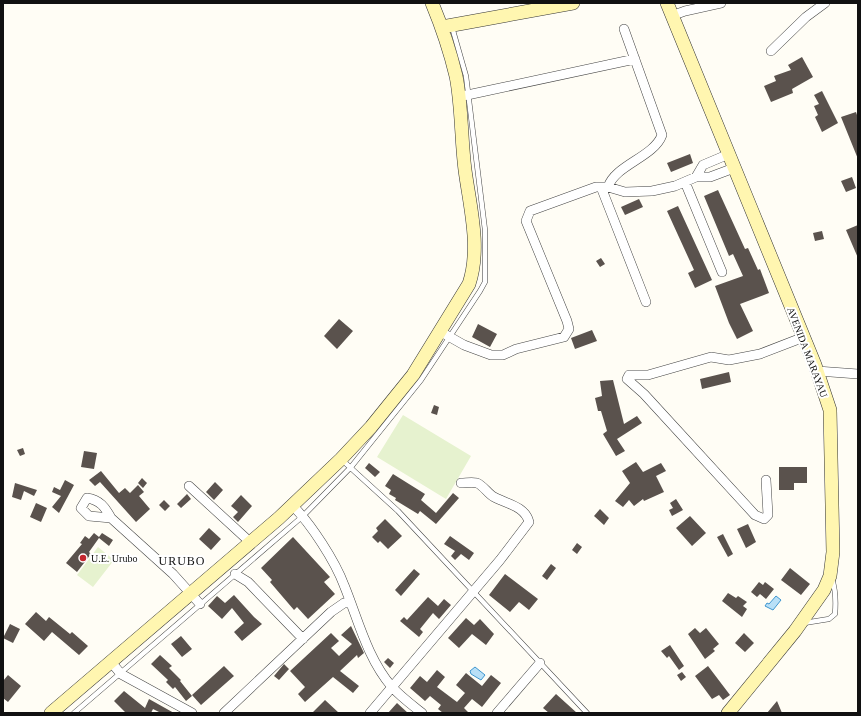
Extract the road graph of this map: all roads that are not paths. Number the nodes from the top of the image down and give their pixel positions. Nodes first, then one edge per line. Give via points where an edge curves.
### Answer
1 (432, 3) edge
2 (573, 3) edge
3 (667, 3) edge
4 (721, 3) edge
5 (825, 3) edge
6 (671, 16) junction
7 (446, 26) junction
8 (624, 29) dead end
9 (771, 52) dead end
10 (635, 59) junction
11 (463, 97) junction
12 (728, 154) junction
13 (734, 168) junction
14 (696, 177) junction
15 (685, 182) junction
16 (605, 187) junction
17 (722, 272) dead end
18 (646, 302) dead end
19 (445, 335) junction
20 (804, 337) junction
21 (818, 371) junction
22 (858, 374) edge
23 (648, 376) junction
24 (644, 394) junction
25 (346, 463) junction
26 (766, 480) dead end
27 (461, 483) dead end
28 (189, 486) dead end
29 (293, 506) junction
30 (303, 516) junction
31 (111, 518) dead end
32 (250, 542) junction
33 (235, 574) junction
34 (830, 576) junction
35 (473, 592) junction
36 (191, 593) junction
37 (350, 602) junction
38 (200, 604) junction
39 (800, 624) junction
40 (303, 639) junction
41 (111, 662) junction
42 (540, 663) junction
43 (121, 674) junction
44 (392, 687) junction
45 (51, 713) edge
46 (74, 713) edge
47 (192, 713) edge
48 (224, 713) edge
49 (370, 713) edge
50 (422, 713) edge
51 (496, 713) edge
52 (587, 713) edge
53 (728, 713) edge

1 - 7 street
2 - 7 street
3 - 6 street, AVENIDA MARAYAU
4 - 6 street
5 - 9 street via 806,17
6 - 12 street, AVENIDA MARAYAU
7 - 11 street via 456,77
8 - 10 street
10 - 11 street
10 - 16 street via 662,135 657,144
11 - 19 street via 475,258 469,284
12 - 13 street, AVENIDA MARAYAU
12 - 14 street via 703,165
13 - 14 street via 710,178
13 - 20 street, AVENIDA MARAYAU
14 - 15 street
15 - 16 street via 652,191 625,192
15 - 17 street
16 - 18 street
16 - 19 street via 596,187 530,211 526,221 567,321 568,329 564,337 516,349 503,355 490,355
19 - 25 street via 371,427
20 - 21 street, AVENIDA MARAYAU
20 - 23 street via 760,354 729,360 711,357
21 - 22 street
21 - 34 street, AVENIDA MARAYAU via 830,410 834,552
23 - 24 street via 642,382
23 - 24 street via 629,376 627,379
24 - 26 street via 756,515 764,519 768,515
25 - 29 street
25 - 30 lane
25 - 35 lane via 398,511
27 - 35 street via 480,484 494,498 522,511 529,522
28 - 32 street
29 - 30 street
29 - 32 street
30 - 33 lane
30 - 37 street via 340,574
31 - 36 street
32 - 36 street
33 - 38 lane
33 - 40 street via 248,582
34 - 39 street, AVENIDA MARAYAU via 824,590
34 - 39 lane via 835,588 835,614 829,619
35 - 42 lane
35 - 44 street
36 - 38 street
36 - 41 street
37 - 40 street via 331,612
37 - 44 street via 380,671
38 - 43 lane
39 - 53 street, AVENIDA MARAYAU
40 - 48 street
41 - 43 street
41 - 45 street
42 - 51 street
42 - 52 lane
43 - 46 lane
43 - 47 street
44 - 49 street
44 - 50 street

